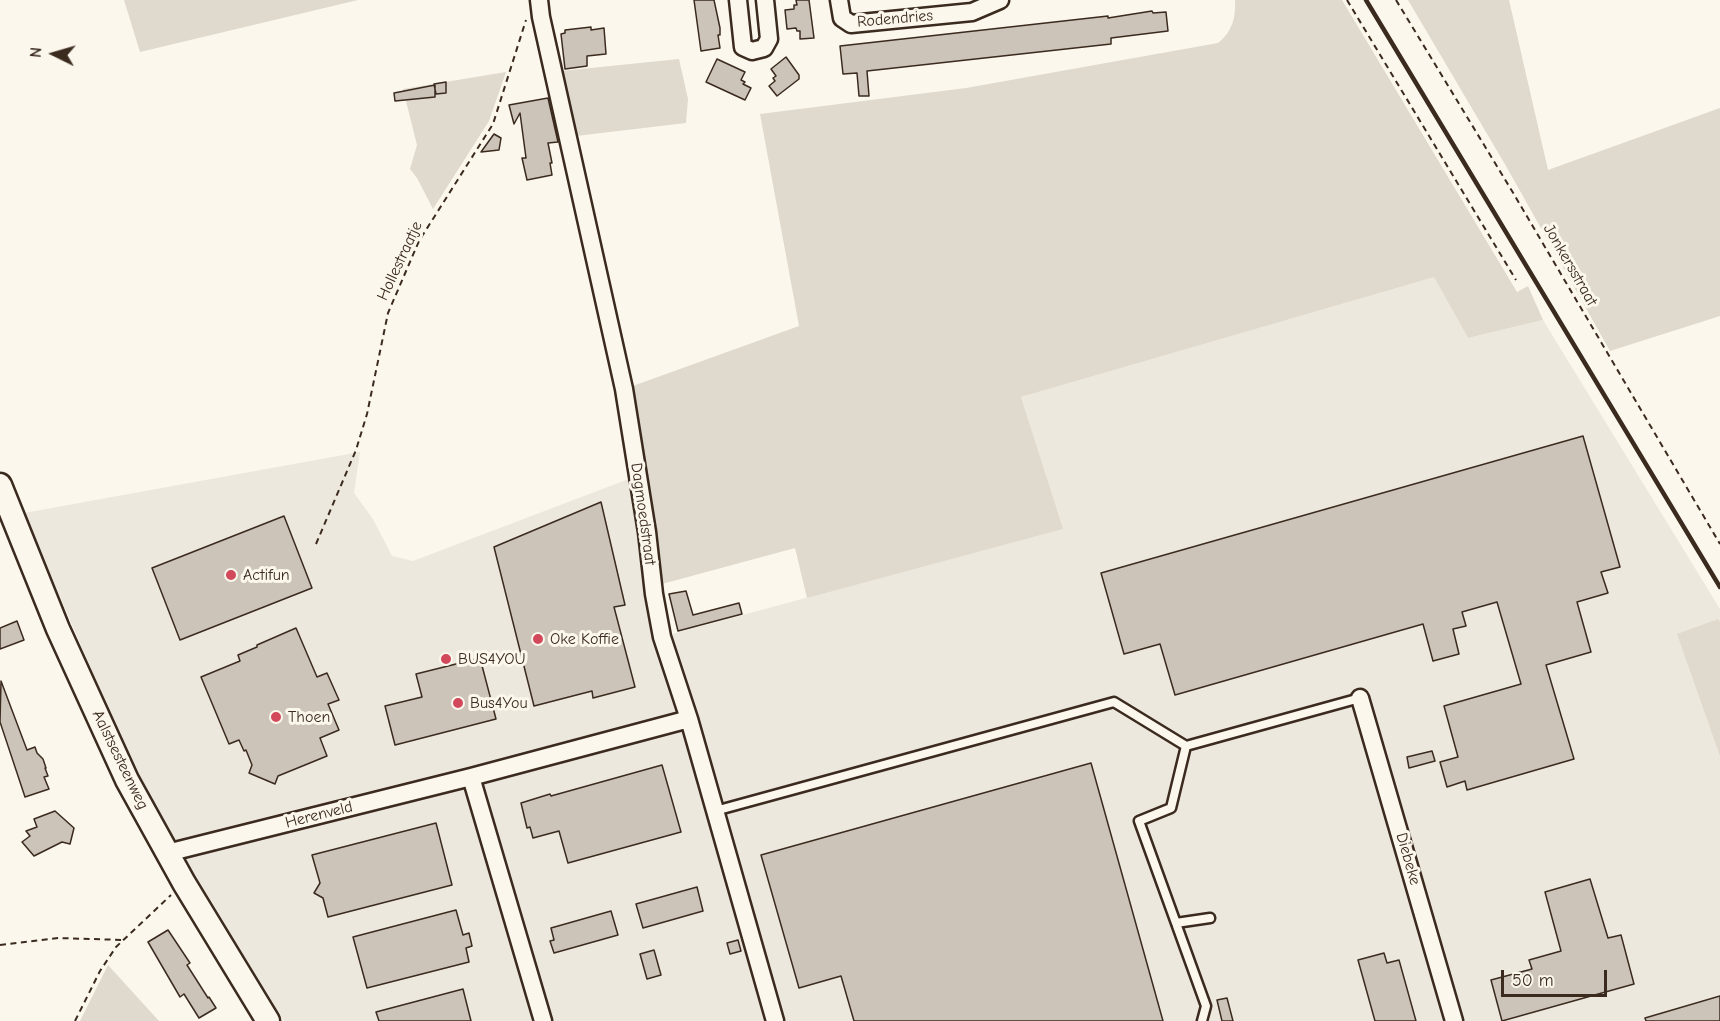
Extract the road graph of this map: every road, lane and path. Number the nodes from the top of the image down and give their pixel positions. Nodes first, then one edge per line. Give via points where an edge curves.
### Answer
1 (539, 0) edge
2 (738, 0) edge
3 (765, 0) edge
4 (839, 0) edge
5 (1000, 0) edge
6 (1347, 0) edge
7 (1396, 0) edge
8 (526, 20) dead end
9 (1516, 280) dead end
10 (0, 485) edge
11 (316, 544) dead end
12 (1720, 544) edge
13 (1360, 698) joint
14 (689, 719) junction
15 (1186, 746) junction
16 (471, 777) junction
17 (715, 811) junction
18 (167, 853) junction
19 (184, 883) junction
20 (1210, 918) dead end
21 (1176, 923) junction
22 (123, 940) junction
23 (0, 945) edge
24 (75, 1021) edge
25 (268, 1021) edge
26 (543, 1021) edge
27 (775, 1021) edge
28 (1202, 1021) edge
29 (1454, 1021) edge

1 - 14 street, Dagmoedstraat via 624,389 660,626
2 - 3 street via 743,47 752,51 764,48 769,39
4 - 5 street, Rodendries via 842,18 851,24 972,12
6 - 9 path
7 - 12 path, Jonkersstraat
8 - 11 path, Hollestraatje via 493,123 419,241 388,313 356,450
10 - 18 main road, Aalstsesteenweg via 127,780
13 - 15 lane
13 - 29 street, Diebeke
14 - 16 street, Herenveld
14 - 17 street, Dagmoedstraat
15 - 17 lane via 1114,702
15 - 21 lane via 1171,808 1139,821
16 - 18 street, Herenveld
16 - 26 street
17 - 27 street, Dagmoedstraat
18 - 19 main road, Aalstsesteenweg
19 - 22 path
19 - 25 main road, Aalstsesteenweg
20 - 21 lane
21 - 28 lane via 1206,1006
22 - 23 path via 58,938
22 - 24 path via 100,971

